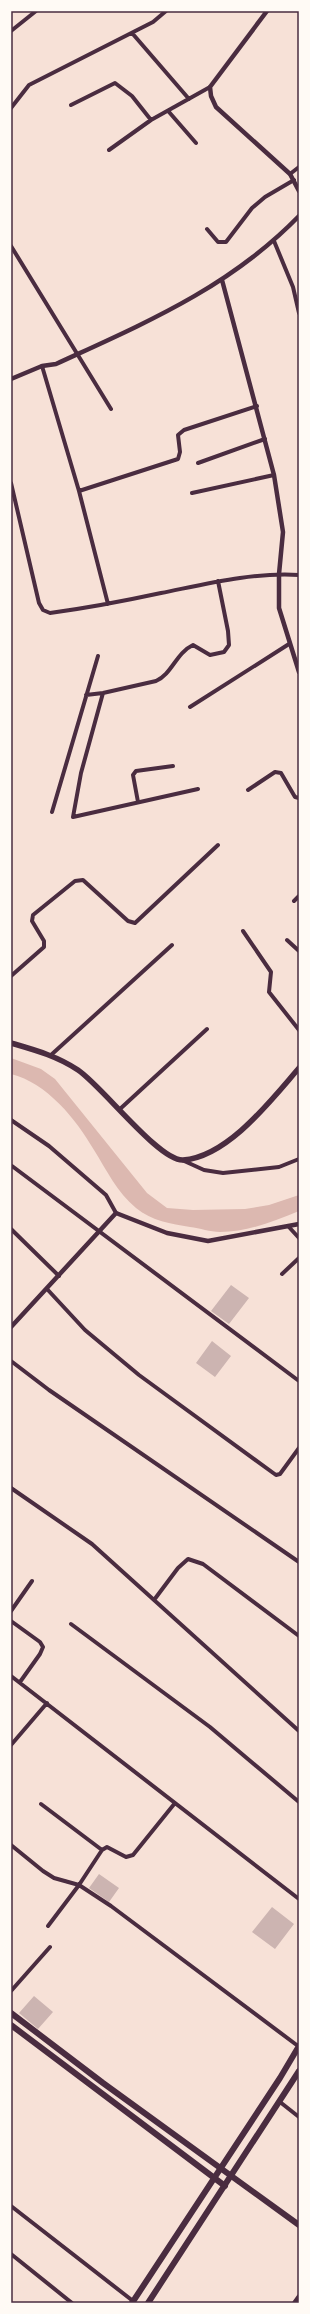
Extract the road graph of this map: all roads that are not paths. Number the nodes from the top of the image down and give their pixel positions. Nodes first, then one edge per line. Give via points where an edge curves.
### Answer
1 (36, 11) edge
2 (166, 11) edge
3 (265, 12) edge
4 (11, 31) edge
5 (132, 33) junction
6 (210, 87) junction
7 (189, 99) junction
8 (71, 105) dead end
9 (11, 108) edge
10 (168, 112) junction
11 (151, 120) junction
12 (196, 143) dead end
13 (109, 150) dead end
14 (299, 167) edge
15 (290, 174) junction
16 (294, 180) junction
17 (299, 191) edge
18 (299, 216) edge
19 (207, 229) dead end
20 (274, 241) junction
21 (11, 246) edge
22 (222, 280) junction
23 (299, 313) edge
24 (77, 354) junction
25 (42, 366) junction
26 (11, 379) edge
27 (257, 406) junction
28 (111, 409) dead end
29 (265, 439) junction
30 (198, 463) dead end
31 (274, 475) junction
32 (11, 483) edge
33 (79, 491) junction
34 (192, 493) dead end
35 (279, 574) junction
36 (299, 575) edge
37 (218, 581) junction
38 (108, 604) junction
39 (289, 644) junction
40 (98, 656) dead end
41 (299, 672) edge
42 (103, 693) junction
43 (86, 695) junction
44 (190, 707) dead end
45 (173, 766) dead end
46 (198, 789) dead end
47 (248, 790) dead end
48 (299, 798) edge
49 (138, 802) junction
50 (52, 812) dead end
51 (218, 845) dead end
52 (299, 896) edge
53 (294, 901) dead end
54 (243, 931) dead end
55 (287, 940) dead end
56 (172, 945) dead end
57 (299, 951) edge
58 (11, 976) edge
59 (207, 1029) dead end
60 (299, 1030) edge
61 (11, 1043) edge
62 (51, 1055) junction
63 (299, 1068) edge
64 (120, 1109) junction
65 (11, 1120) edge
66 (299, 1159) edge
67 (182, 1160) junction
68 (12, 1166) dead end
69 (116, 1213) junction
70 (299, 1224) edge
71 (288, 1226) junction
72 (11, 1229) edge
73 (99, 1233) junction
74 (299, 1238) edge
75 (299, 1258) edge
76 (282, 1274) dead end
77 (59, 1276) junction
78 (46, 1290) junction
79 (11, 1327) edge
80 (11, 1360) edge
81 (299, 1381) edge
82 (299, 1448) edge
83 (11, 1488) edge
84 (299, 1562) edge
85 (32, 1580) dead end
86 (154, 1600) junction
87 (11, 1611) edge
88 (11, 1621) edge
89 (70, 1624) dead end
90 (299, 1636) edge
91 (11, 1676) edge
92 (20, 1682) junction
93 (47, 1703) junction
94 (299, 1731) edge
95 (11, 1745) edge
96 (299, 1802) edge
97 (175, 1803) junction
98 (41, 1804) dead end
99 (11, 1847) edge
100 (102, 1850) junction
101 (79, 1885) junction
102 (299, 1899) edge
103 (48, 1926) dead end
104 (50, 1947) dead end
105 (11, 1991) edge
106 (11, 2013) edge
107 (11, 2025) edge
108 (299, 2046) edge
109 (299, 2071) edge
110 (280, 2102) junction
111 (299, 2117) edge
112 (220, 2169) junction
113 (231, 2177) junction
114 (214, 2178) junction
115 (226, 2186) junction
116 (11, 2206) edge
117 (299, 2225) edge
118 (11, 2254) edge
119 (299, 2296) edge
120 (132, 2302) edge
121 (72, 2303) edge
122 (148, 2303) edge
123 (294, 2303) edge

1 - 4 street
2 - 5 street via 153,22
3 - 6 street
5 - 7 street
5 - 9 street via 30,85
6 - 7 street
6 - 15 street via 216,107
7 - 10 street
8 - 11 street via 115,83 132,96
10 - 11 street
10 - 12 street
11 - 13 street
14 - 15 street
15 - 16 street
16 - 17 street
16 - 19 street via 252,208 226,242 218,242
18 - 20 street
20 - 22 street
20 - 23 street via 293,287
21 - 24 street
22 - 24 street via 170,311
22 - 27 street
24 - 25 street via 56,364
24 - 28 street
25 - 26 street
25 - 33 street
27 - 29 street
27 - 33 street via 184,430 178,435 178,460
29 - 30 street
29 - 31 street
31 - 34 street
31 - 35 street via 283,532
32 - 38 street via 39,603 43,610 50,613
33 - 38 street
35 - 36 street
35 - 37 street
35 - 39 street via 279,608
37 - 38 street
37 - 42 street via 228,631 228,648 224,652 210,655 193,645 178,657 164,678
39 - 41 street
39 - 44 street
40 - 43 street
42 - 43 street
42 - 49 street via 81,773 73,817
43 - 50 street
45 - 49 street via 136,771 133,775
46 - 49 street
47 - 48 street via 275,772 281,773
51 - 58 street via 135,923 128,921 83,880 75,881 33,915 32,922 44,941 44,947
52 - 53 street
54 - 60 street via 271,972 269,992
55 - 57 street
56 - 62 street
59 - 64 street
61 - 62 main road
62 - 64 main road via 79,1071
63 - 67 main road via 258,1116 233,1137 205,1155
64 - 67 main road via 149,1139 167,1153
65 - 69 street via 50,1146 106,1194
66 - 67 street via 279,1167 223,1173 204,1170
68 - 73 street
69 - 71 street via 167,1233 208,1241
69 - 73 street
70 - 71 street
71 - 74 street
72 - 77 street
73 - 77 street
73 - 81 street
75 - 76 street
77 - 78 street
78 - 79 street
78 - 82 street via 85,1330 139,1375 276,1475 280,1474
80 - 84 street via 49,1390
83 - 86 street via 92,1544
85 - 87 street
86 - 90 street via 188,1559 203,1564
86 - 94 street
88 - 92 street via 40,1642 42,1647 40,1654
89 - 96 street via 210,1727
91 - 92 street
92 - 93 street
93 - 95 street
93 - 97 street
97 - 100 street via 133,1855 126,1857 107,1847
97 - 102 street
98 - 100 street
99 - 101 street via 54,1878
100 - 101 street
101 - 103 street
101 - 108 street via 118,1911
104 - 105 street
106 - 112 main road
107 - 114 main road
108 - 112 main road
109 - 110 main road
110 - 111 street
110 - 113 main road
112 - 113 main road
112 - 114 main road
113 - 115 main road
113 - 117 main road
114 - 115 main road
114 - 120 main road
115 - 122 main road
116 - 120 street
118 - 121 street
119 - 123 street

